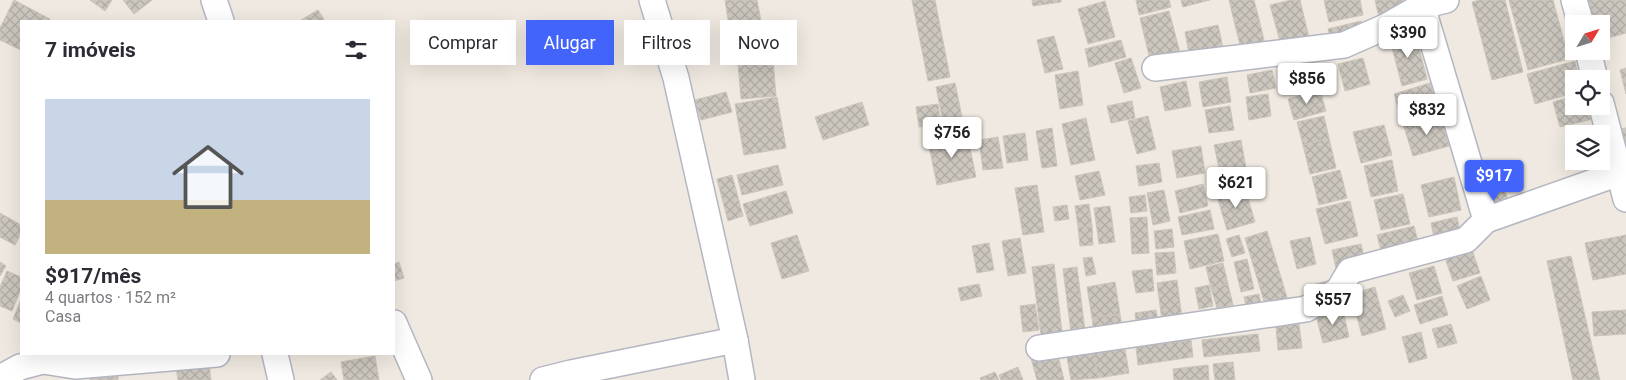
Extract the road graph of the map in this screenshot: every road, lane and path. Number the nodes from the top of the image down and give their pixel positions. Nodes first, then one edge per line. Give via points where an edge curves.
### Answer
1 (214, 0) edge
2 (652, 0) edge
3 (1574, 0) edge
4 (1434, 3) edge
5 (1578, 15) edge
6 (221, 20) edge
7 (1155, 68) dead end
8 (1604, 115) edge
9 (1620, 172) junction
10 (1626, 199) edge
11 (1486, 220) junction
12 (395, 325) edge
13 (735, 340) junction
14 (1038, 348) dead end
15 (205, 355) edge
16 (275, 355) edge
17 (0, 378) edge
18 (281, 380) edge
19 (419, 380) edge
20 (542, 380) edge
21 (742, 380) edge

1 - 6 street
2 - 13 street via 676,78
3 - 5 street
4 - 7 street via 1344,46
4 - 11 street
8 - 9 street
9 - 10 street
9 - 11 street
11 - 14 street via 1466,240 1350,271 1338,290 1306,310
12 - 19 street
13 - 20 street
13 - 21 street
15 - 17 street via 75,366 43,361 20,367
16 - 18 street

